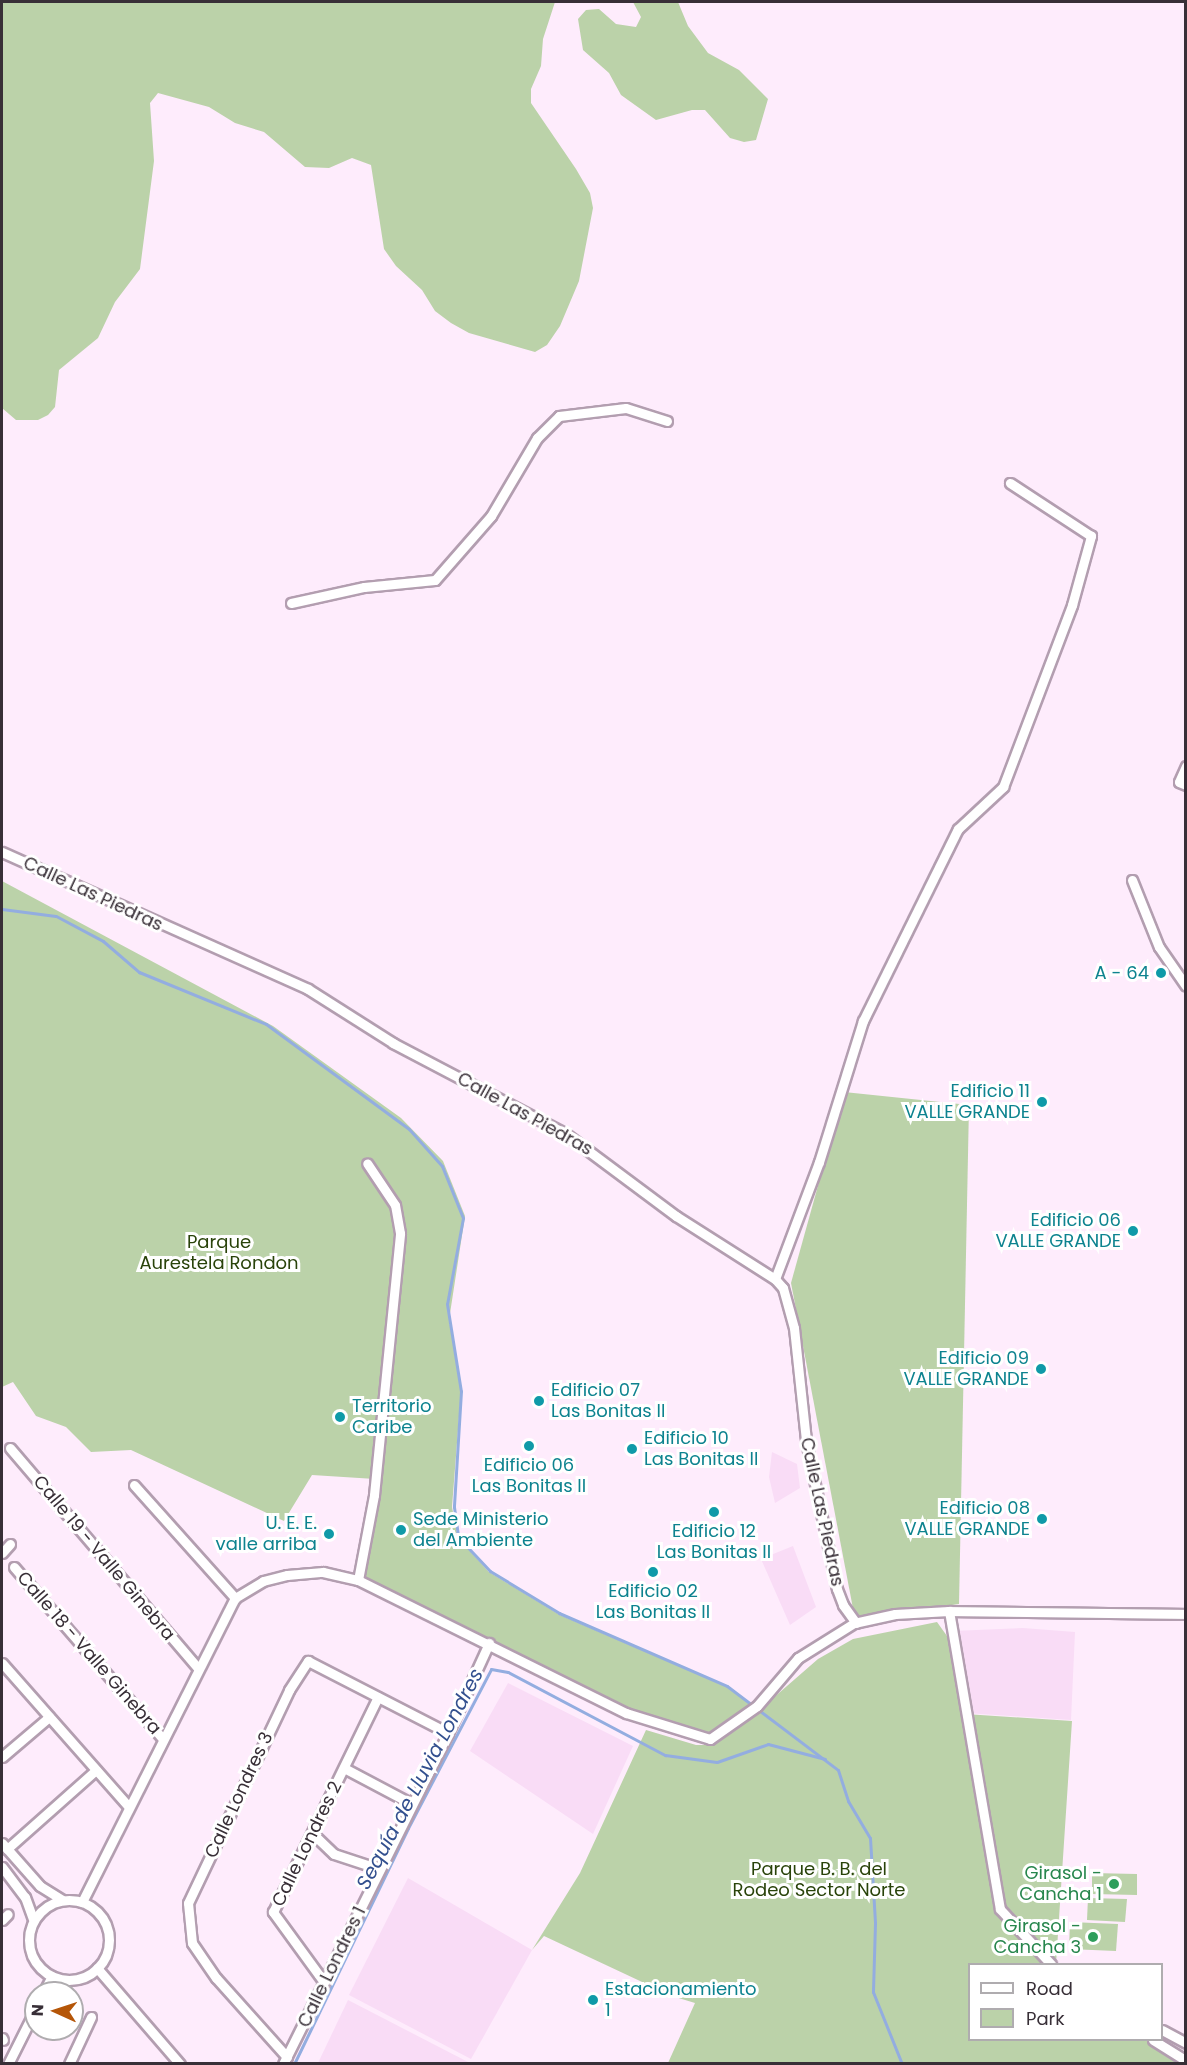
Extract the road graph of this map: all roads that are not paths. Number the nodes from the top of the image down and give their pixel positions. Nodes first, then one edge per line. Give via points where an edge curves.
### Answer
1 (667, 421) dead end
2 (1010, 483) dead end
3 (291, 603) dead end
4 (1185, 766) edge
5 (1182, 783) edge
6 (2, 852) edge
7 (1132, 880) dead end
8 (1185, 986) edge
9 (367, 1163) dead end
10 (775, 1279) junction
11 (10, 1448) dead end
12 (134, 1485) dead end
13 (10, 1544) dead end
14 (2, 1553) edge
15 (14, 1567) dead end
16 (358, 1580) junction
17 (235, 1599) junction
18 (949, 1611) junction
19 (1185, 1614) edge
20 (856, 1623) junction
21 (489, 1643) junction
22 (2, 1663) edge
23 (198, 1668) junction
24 (378, 1697) junction
25 (49, 1717) junction
26 (448, 1733) junction
27 (163, 1739) junction
28 (2, 1757) edge
29 (344, 1768) junction
30 (96, 1770) junction
31 (412, 1804) junction
32 (129, 1807) junction
33 (312, 1833) junction
34 (4, 1846) edge
35 (2, 1867) edge
36 (380, 1869) junction
37 (62, 1900) junction
38 (82, 1902) junction
39 (33, 1919) junction
40 (1049, 1963) edge
41 (97, 1968) junction
42 (52, 1976) junction
43 (50, 1981) edge
44 (324, 1982) junction
45 (91, 2017) dead end
46 (1163, 2031) edge
47 (24, 2032) edge
48 (1155, 2041) edge
49 (1185, 2043) edge
50 (285, 2060) edge
51 (1185, 2061) edge
52 (8, 2064) edge
53 (69, 2064) edge
54 (180, 2064) edge

1 - 3 street via 626,408 559,416 537,438 491,516 435,580 364,586
2 - 10 street via 1091,536 1072,605 1003,787 958,829 863,1021 819,1162
4 - 5 street
6 - 10 street, Calle Las Piedras via 308,989 393,1043 566,1134 676,1216
7 - 8 street via 1160,947
9 - 16 street via 395,1205 400,1233 374,1496
10 - 20 street, Calle Las Piedras via 783,1288 794,1328 806,1441 837,1589
11 - 23 street, Calle 19 - Valle Ginebra
12 - 17 street
13 - 14 street
15 - 27 street, Calle 18 - Valle Ginebra
16 - 17 street via 323,1572 287,1575 263,1581
16 - 21 street
17 - 23 street
18 - 19 street
18 - 20 street via 895,1614
18 - 40 street via 1000,1909
20 - 21 street via 798,1658 757,1706 710,1739 626,1713
21 - 26 street, Calle Londres 1
22 - 25 street
23 - 27 street
24 - 26 street, Calle Londres 3
24 - 29 street, Calle Londres 2
24 - 50 street, Calle Londres 3 via 308,1661 289,1690 188,1903 192,1943
25 - 28 street
25 - 30 street
26 - 31 street, Calle Londres 1
27 - 32 street
29 - 31 street
29 - 33 street, Calle Londres 2
30 - 32 street
30 - 34 street
31 - 36 street, Calle Londres 1
32 - 38 street
33 - 36 street via 334,1854
33 - 44 street, Calle Londres 2 via 273,1912
34 - 37 street via 40,1886
35 - 39 street via 25,1897
36 - 44 street, Calle Londres 1
37 - 38 street
37 - 39 street
38 - 41 street via 100,1916 108,1933 108,1946
39 - 42 street via 29,1932 33,1958
41 - 42 street via 88,1977 62,1980
41 - 54 street
42 - 43 street
44 - 50 street, Calle Londres 1
45 - 53 street
46 - 49 street
47 - 52 street
48 - 51 street

